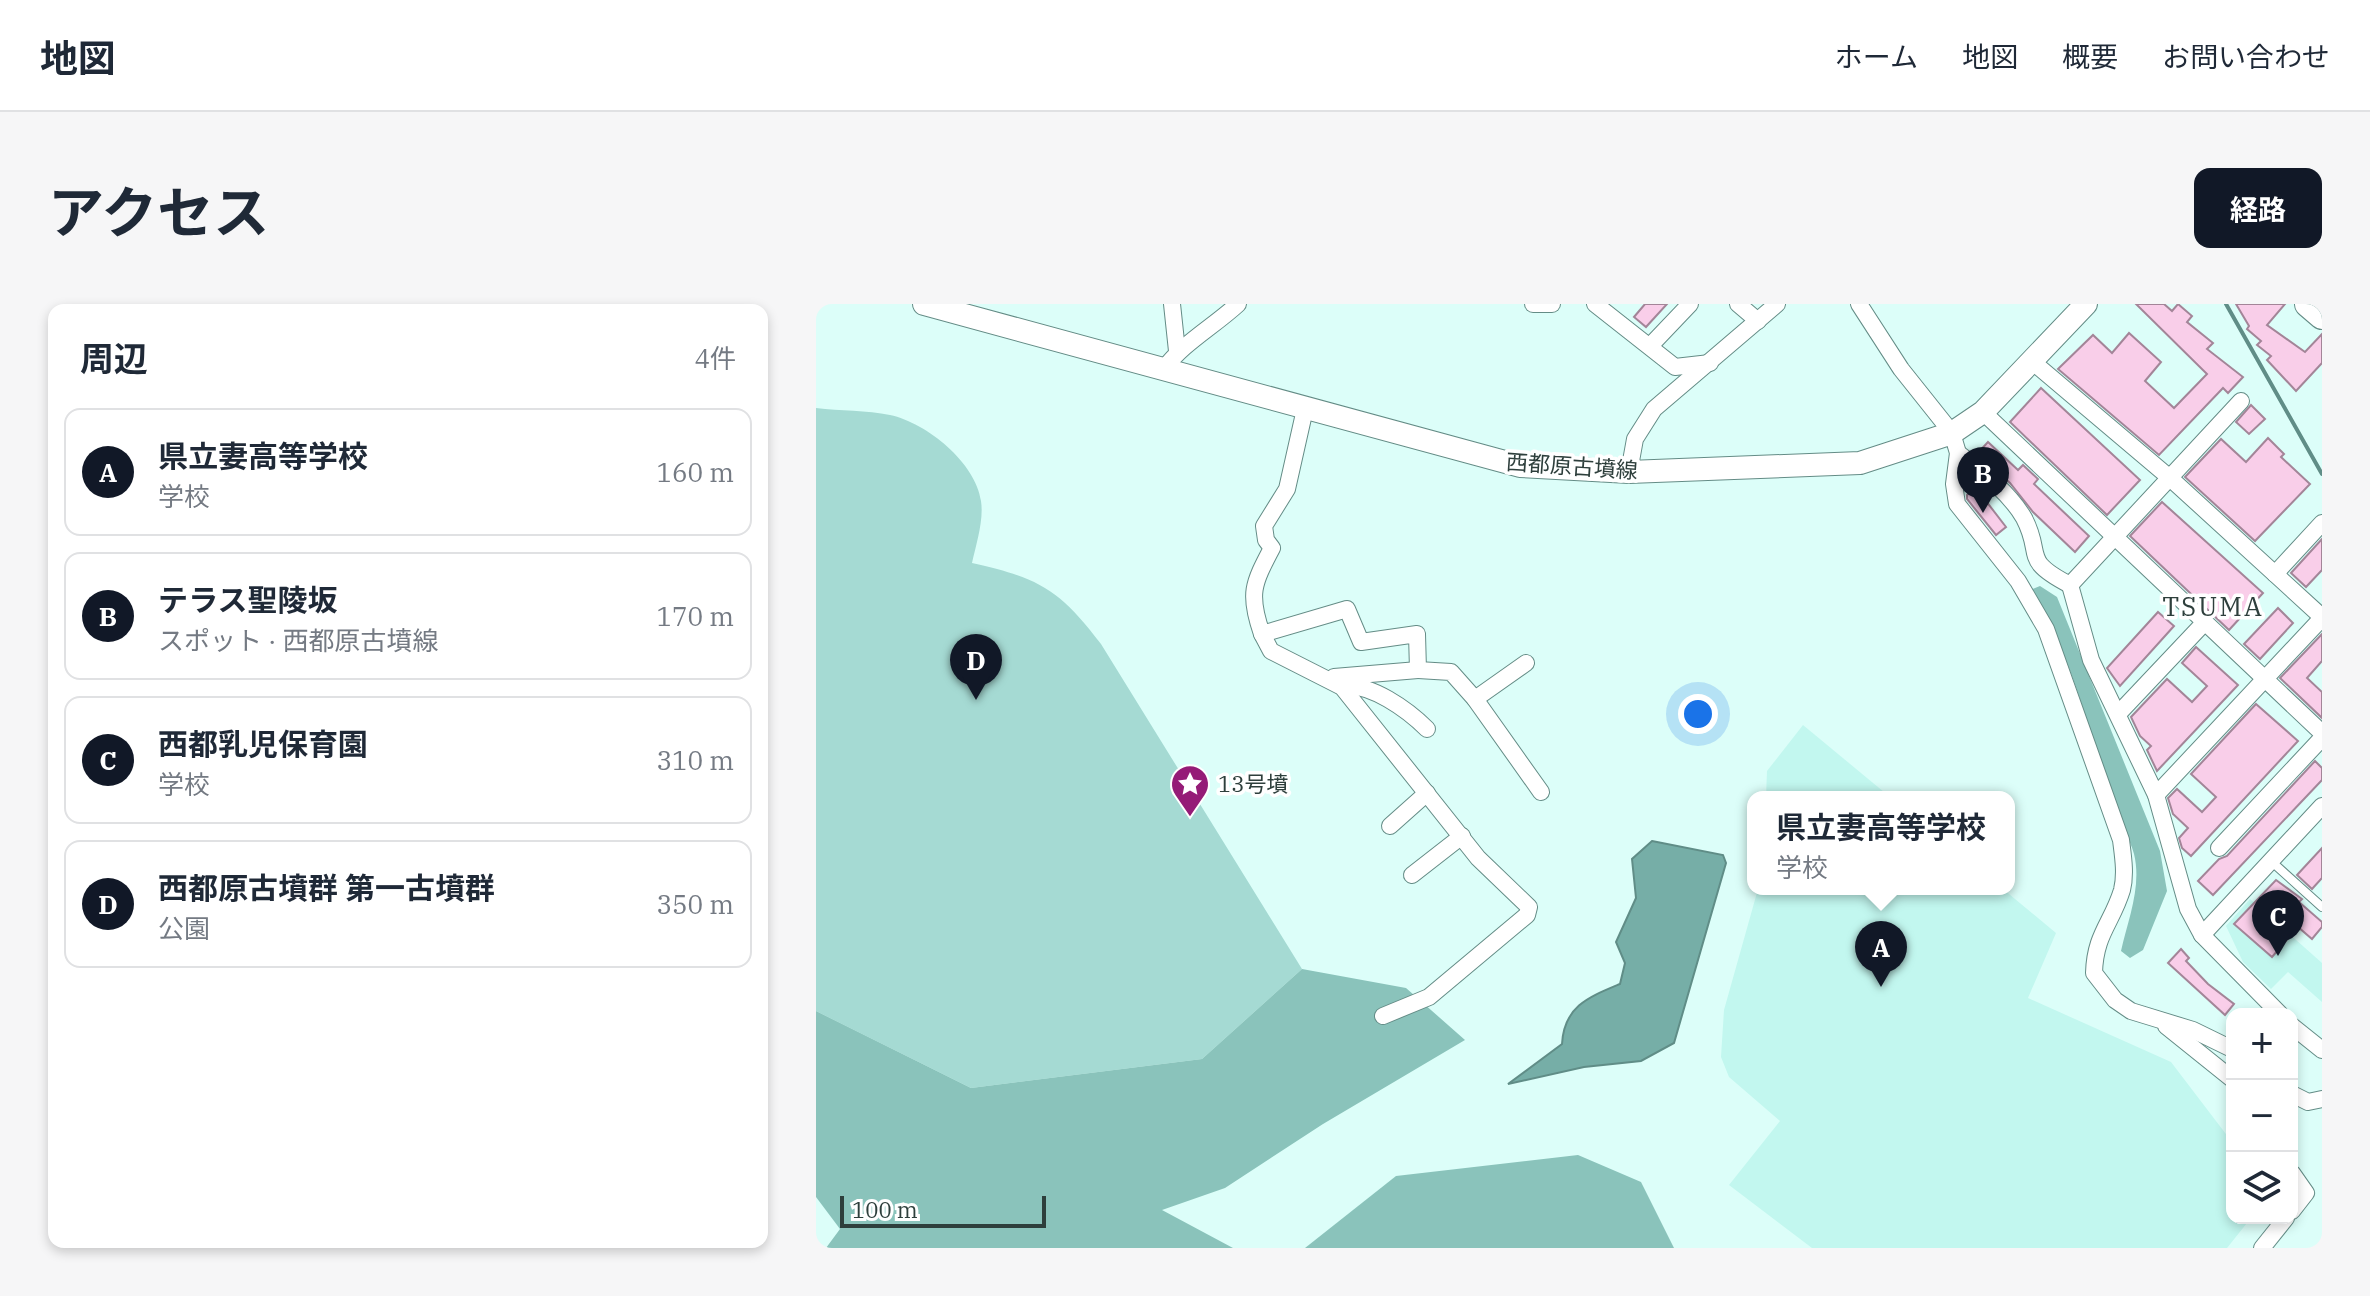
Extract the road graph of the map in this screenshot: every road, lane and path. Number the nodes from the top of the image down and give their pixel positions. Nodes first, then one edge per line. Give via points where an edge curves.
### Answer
1 (924, 304) edge
2 (1172, 304) edge
3 (1238, 304) edge
4 (1533, 304) edge
5 (1552, 304) edge
6 (1595, 304) edge
7 (1690, 304) edge
8 (1738, 304) edge
9 (1777, 304) edge
10 (1859, 304) edge
11 (2086, 304) edge
12 (2308, 304) edge
13 (2322, 316) edge
14 (1758, 321) junction
15 (1650, 346) junction
16 (1177, 351) junction
17 (2033, 362) junction
18 (1710, 363) junction
19 (1163, 370) junction
20 (2241, 401) dead end
21 (1305, 409) junction
22 (1983, 412) junction
23 (1955, 443) junction
24 (1629, 472) junction
25 (2170, 478) junction
26 (2322, 523) edge
27 (2115, 536) junction
28 (2275, 574) junction
29 (2070, 585) junction
30 (2322, 617) edge
31 (2204, 623) junction
32 (1262, 634) junction
33 (1526, 663) dead end
34 (1418, 670) junction
35 (1328, 677) junction
36 (2266, 679) junction
37 (1342, 687) junction
38 (1475, 699) junction
39 (2118, 714) junction
40 (1427, 729) dead end
41 (2322, 736) edge
42 (1541, 792) dead end
43 (1427, 793) junction
44 (2156, 795) junction
45 (2322, 806) edge
46 (1390, 826) dead end
47 (1462, 836) junction
48 (2219, 848) dead end
49 (2271, 861) junction
50 (1412, 875) dead end
51 (2322, 907) edge
52 (2202, 935) junction
53 (2274, 1008) edge
54 (1383, 1016) dead end
55 (2161, 1023) junction
56 (2298, 1031) edge
57 (2226, 1046) edge
58 (2322, 1050) edge
59 (2226, 1074) edge
60 (2298, 1097) edge
61 (2322, 1099) edge
62 (2298, 1178) edge
63 (2314, 1193) edge
64 (2298, 1206) edge
65 (2281, 1224) edge
66 (2262, 1248) edge

1 - 19 main road, 西都原古墳線
2 - 16 street
3 - 16 street
4 - 5 street
6 - 15 street
7 - 15 street
8 - 14 street
9 - 14 street
10 - 23 street
11 - 17 main road, 西都原古墳線
12 - 13 main road
14 - 18 street
15 - 18 street via 1675,367
16 - 19 street
17 - 22 main road, 西都原古墳線
17 - 25 street
18 - 24 street via 1654,409 1635,439
19 - 21 main road, 西都原古墳線
20 - 25 street
21 - 24 main road, 西都原古墳線 via 1520,466
21 - 32 street via 1287,489 1264,526 1272,548 1254,583 1252,606
22 - 23 main road, 西都原古墳線
22 - 27 street
23 - 24 main road, 西都原古墳線 via 1860,463
23 - 29 street via 2024,519 2033,555 2044,571
23 - 55 street via 1957,504 2018,581 2046,629 2121,840 2121,892 2094,949 2094,973 2115,1000
25 - 27 street
25 - 28 street
26 - 28 street
27 - 29 street
27 - 31 street
28 - 30 street
29 - 39 street via 2091,660
30 - 36 street
31 - 36 street
31 - 39 street
32 - 34 street via 1347,609 1361,642 1417,634
32 - 35 street via 1271,651
33 - 38 street
34 - 35 street
34 - 38 street via 1451,672
35 - 37 street
36 - 41 street
36 - 44 street
37 - 40 street via 1352,685 1405,708
37 - 43 street
38 - 42 street
39 - 44 street
41 - 48 street
43 - 46 street
43 - 47 street
44 - 52 street via 2183,897
45 - 49 street
47 - 50 street
47 - 54 street via 1529,907 1527,915 1429,997
49 - 51 lane
49 - 52 street
52 - 53 street
55 - 57 street via 2193,1030
55 - 59 street
56 - 58 street
60 - 61 street via 2308,1102
62 - 63 street
63 - 64 street
65 - 66 street

